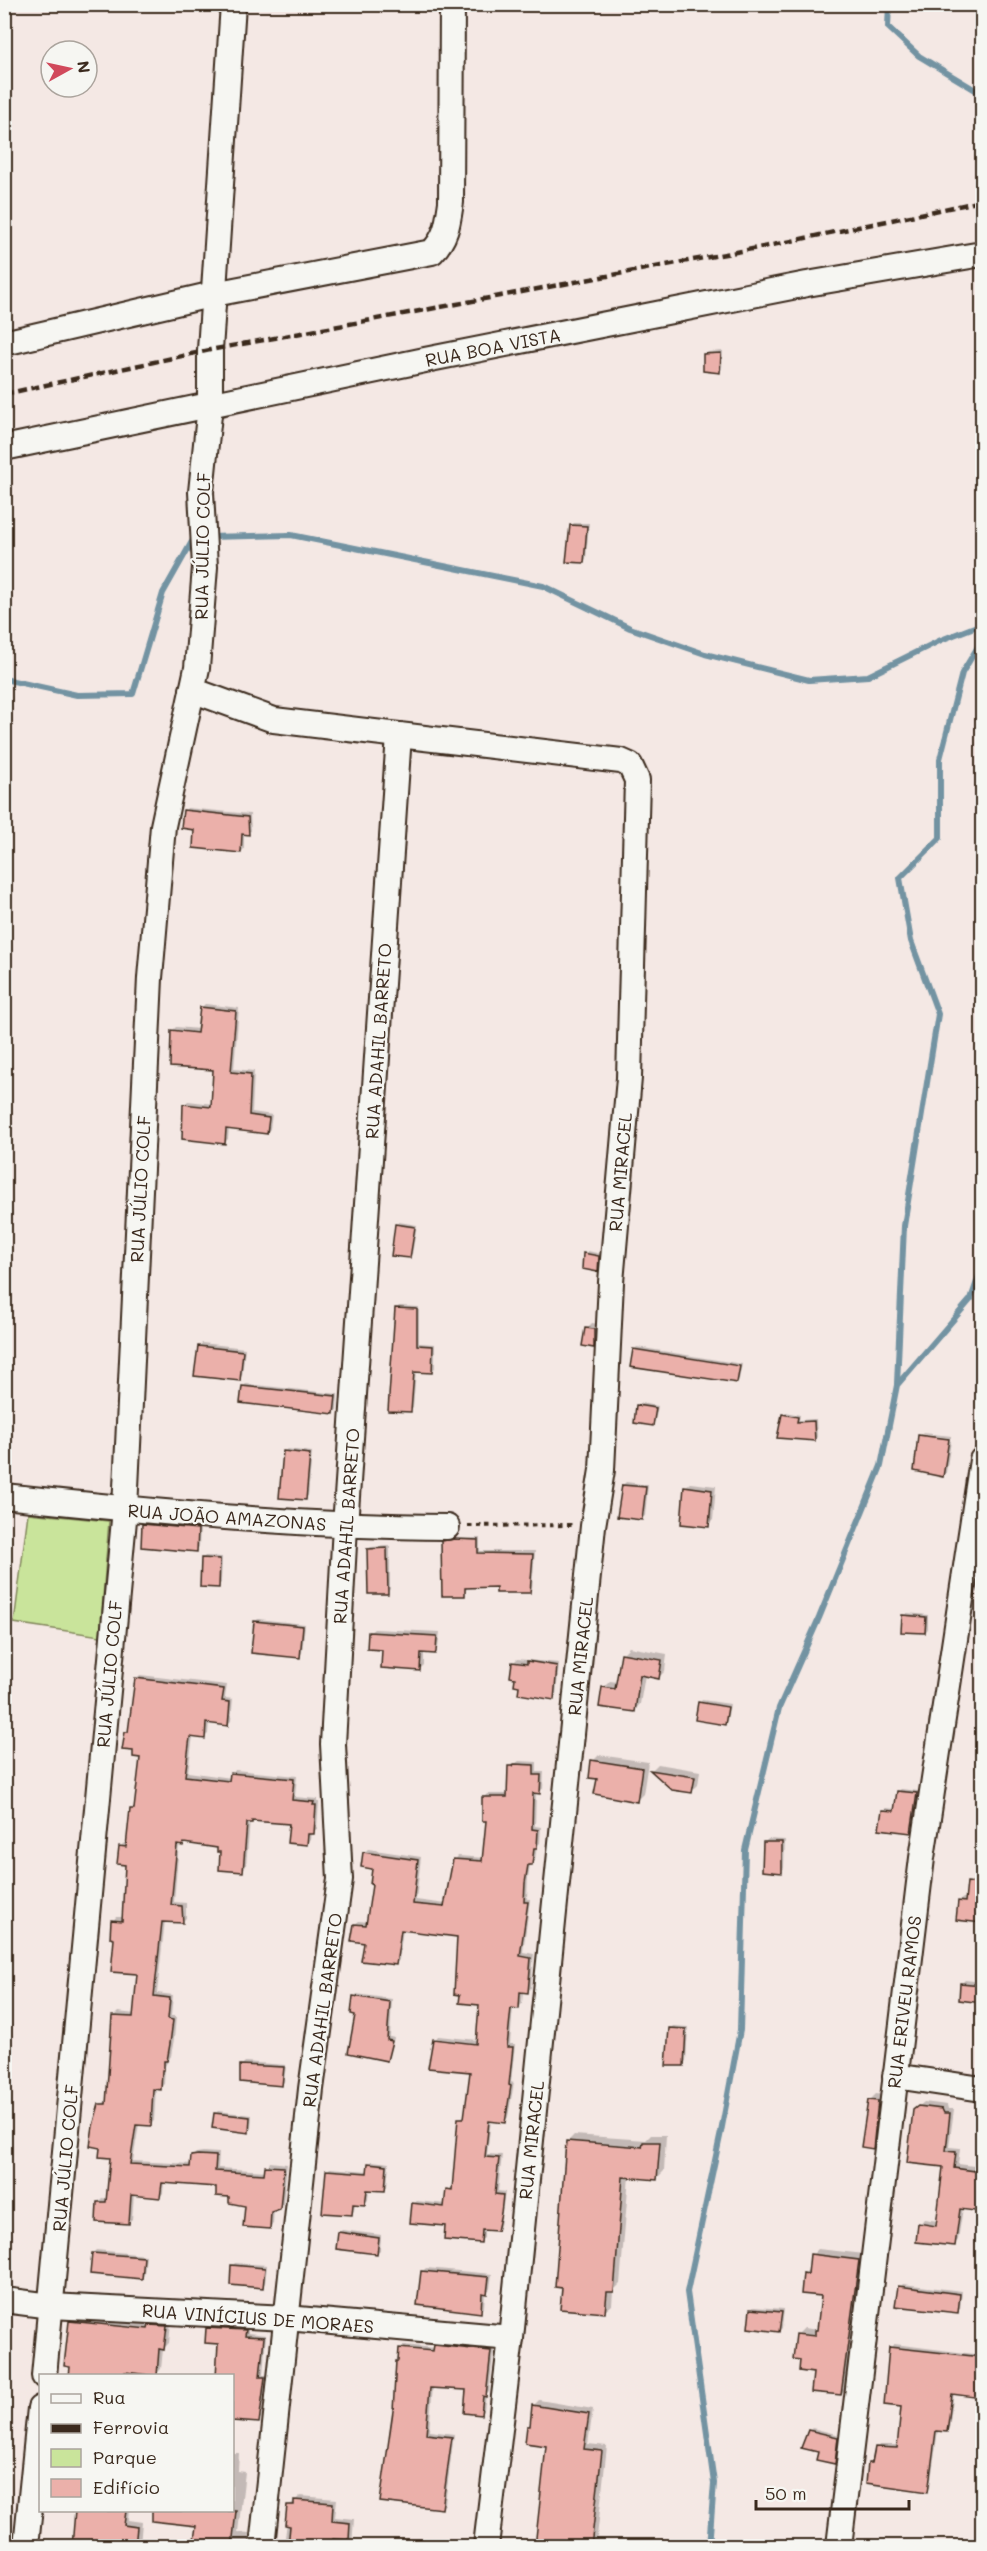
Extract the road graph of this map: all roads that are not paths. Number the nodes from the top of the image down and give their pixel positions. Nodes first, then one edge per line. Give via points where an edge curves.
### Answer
1 (233, 4) edge
2 (452, 4) edge
3 (982, 254) edge
4 (214, 294) junction
5 (4, 343) edge
6 (210, 405) junction
7 (4, 448) edge
8 (192, 690) junction
9 (399, 735) junction
10 (982, 1460) edge
11 (4, 1496) edge
12 (125, 1509) junction
13 (345, 1526) junction
14 (447, 1527) road end
15 (895, 2076) junction
16 (982, 2089) edge
17 (4, 2300) edge
18 (51, 2306) junction
19 (287, 2318) junction
20 (510, 2338) junction
21 (44, 2374) edge
22 (39, 2418) edge
23 (26, 2547) edge
24 (262, 2547) edge
25 (486, 2547) edge
26 (838, 2547) edge

1 - 4 street, RUA JÚLIO COLF
2 - 4 street via 450,202 447,230 440,243 432,252 421,255
3 - 6 street, RUA BOA VISTA via 807,284
4 - 5 street
4 - 6 street, RUA JÚLIO COLF
6 - 7 street, RUA BOA VISTA
6 - 8 street, RUA JÚLIO COLF via 201,492 205,567
8 - 9 street via 274,720
8 - 12 street, RUA JÚLIO COLF via 163,826 151,966
9 - 13 street, RUA ADAHIL BARRETO
9 - 20 street, RUA MIRACEL via 621,761 630,765 637,780 630,1078 611,1282 602,1470 593,1526
10 - 15 street, RUA ERIVEU RAMOS via 922,1858
11 - 12 street, RUA JOÃO AMAZONAS
12 - 13 street, RUA JOÃO AMAZONAS
12 - 18 street, RUA JÚLIO COLF
13 - 14 street, RUA JOÃO AMAZONAS
13 - 19 street, RUA ADAHIL BARRETO via 333,1744 340,1879 311,2089
15 - 16 street
15 - 26 street, RUA ERIVEU RAMOS
17 - 18 street, RUA VINÍCIUS DE MORAES
18 - 19 street, RUA VINÍCIUS DE MORAES
18 - 21 street, RUA JÚLIO COLF
19 - 20 street, RUA VINÍCIUS DE MORAES
19 - 24 street, RUA ADAHIL BARRETO
20 - 25 street, RUA MIRACEL
22 - 23 street

